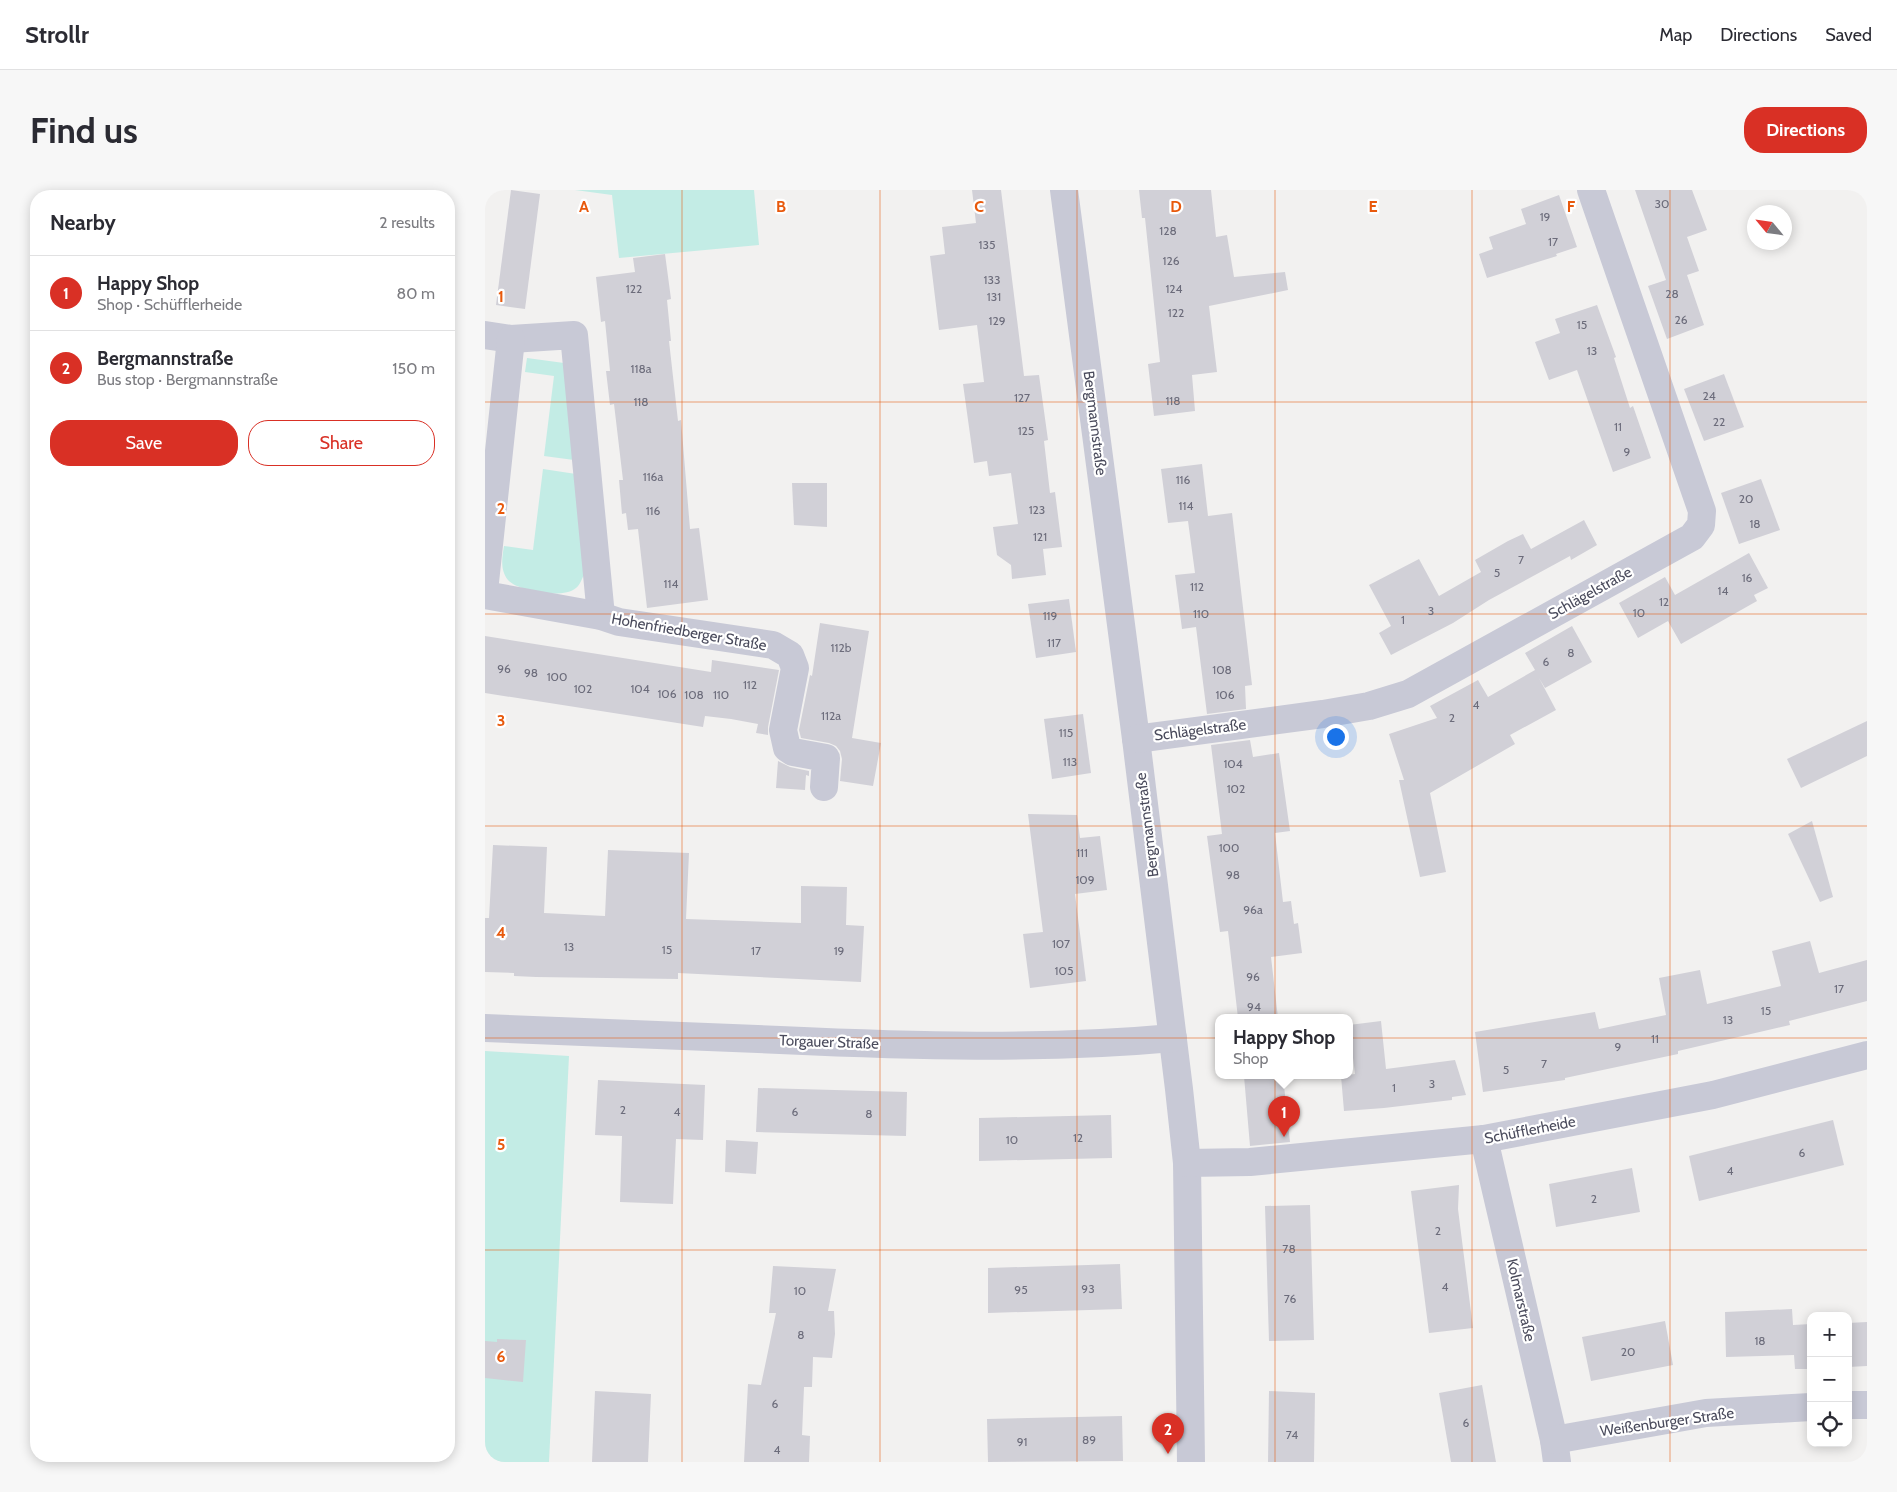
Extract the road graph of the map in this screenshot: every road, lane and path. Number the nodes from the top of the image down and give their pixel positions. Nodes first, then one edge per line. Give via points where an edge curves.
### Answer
1 (1064, 190) edge
2 (1591, 190) edge
3 (498, 337) edge
4 (485, 582) edge
5 (485, 594) edge
6 (601, 616) junction
7 (1136, 739) junction
8 (824, 787) dead end
9 (485, 1028) edge
10 (1173, 1038) junction
11 (1867, 1055) edge
12 (1484, 1139) junction
13 (1187, 1163) junction
14 (1867, 1405) edge
15 (1807, 1406) edge
16 (1852, 1406) edge
17 (1556, 1451) edge
18 (1191, 1462) edge

1 - 7 street, Bergmannstraße
2 - 7 street, Schlägelstraße via 1702,511 1701,525 1692,537 1408,694 1369,706 1323,714
3 - 4 street, Hohenfriedberger Straße
3 - 6 street, Hohenfriedberger Straße via 574,335
5 - 6 street, Hohenfriedberger Straße
6 - 8 street, Hohenfriedberger Straße via 619,622 773,646 790,655 795,668 783,730 787,748 826,758
7 - 10 street, Bergmannstraße
9 - 10 street, Torgauer Straße via 897,1045 1035,1046
10 - 13 street, Bergmannstraße
11 - 12 street, Schüfflerheide via 1713,1095
12 - 13 street, Schüfflerheide via 1250,1162
12 - 17 street, Kolmarstraße
13 - 18 street, Bergmannstraße
14 - 16 street
15 - 17 street, Weißenburger Straße via 1705,1413

